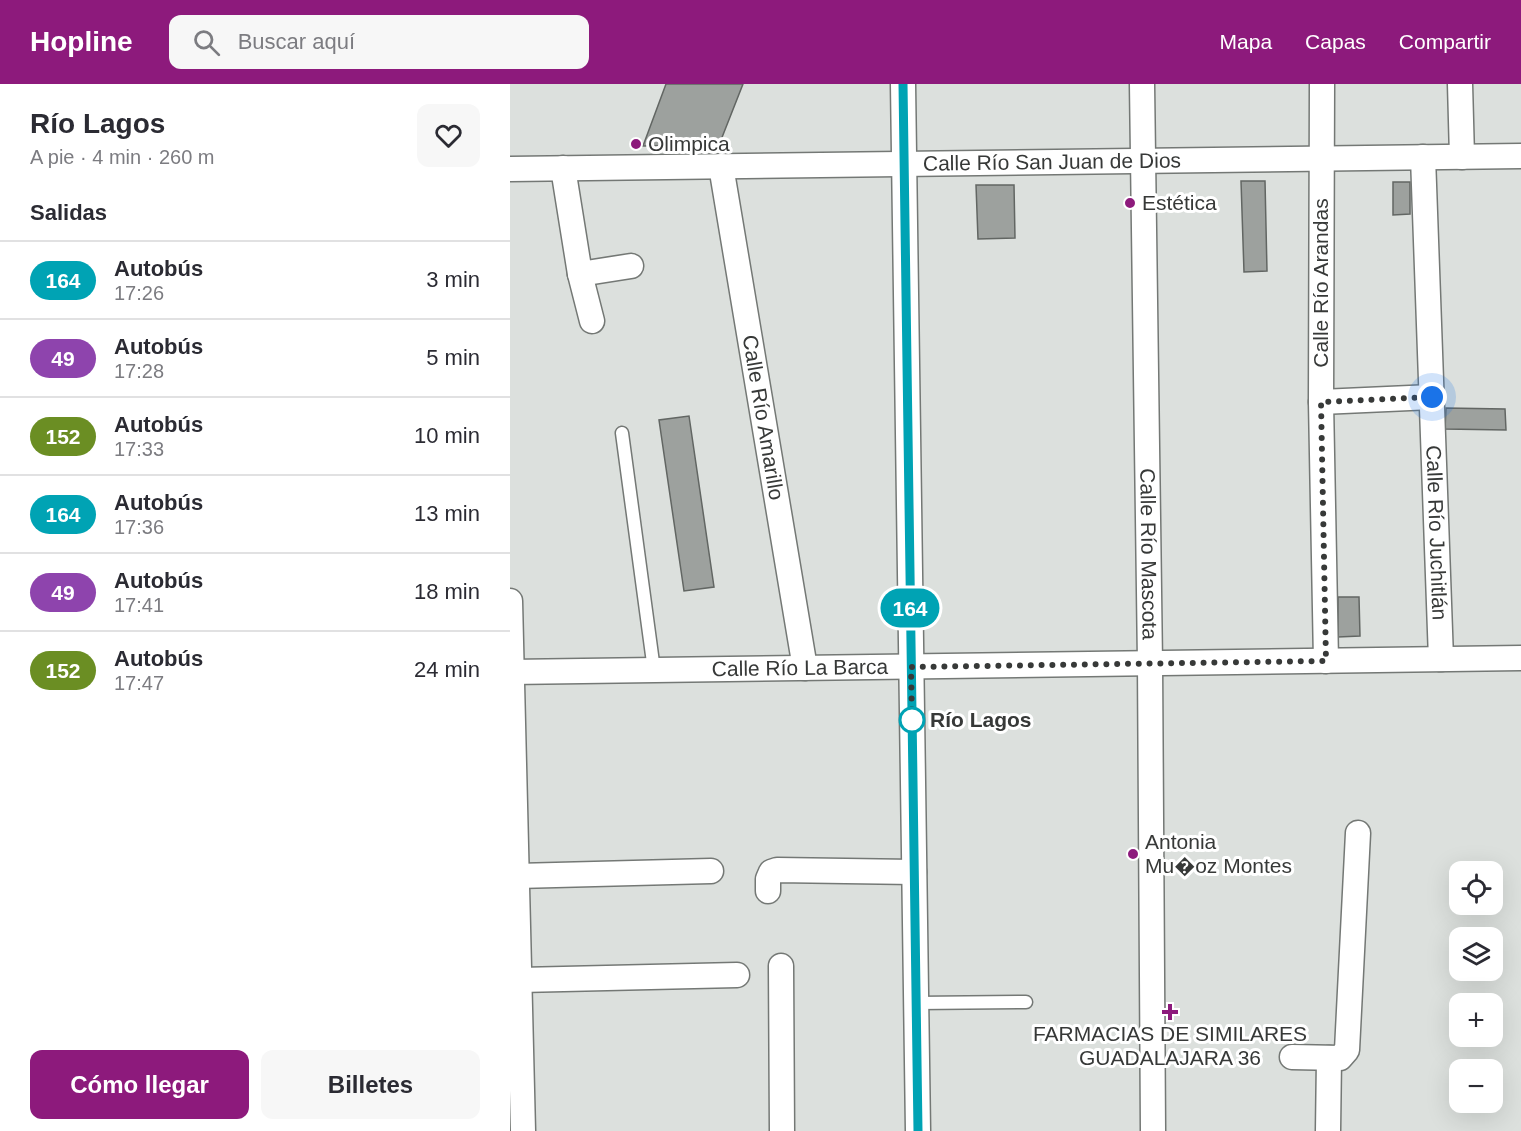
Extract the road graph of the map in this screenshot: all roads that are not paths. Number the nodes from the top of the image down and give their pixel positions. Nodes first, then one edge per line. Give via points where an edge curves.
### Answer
1 (903, 84) edge
2 (1142, 84) edge
3 (1322, 84) edge
4 (1460, 84) edge
5 (1521, 156) edge
6 (1423, 157) junction
7 (1462, 157) junction
8 (1321, 158) junction
9 (1142, 160) junction
10 (904, 163) junction
11 (721, 166) junction
12 (510, 168) edge
13 (563, 168) junction
14 (631, 266) dead end
15 (580, 274) junction
16 (592, 321) dead end
17 (1432, 397) junction
18 (1321, 402) junction
19 (622, 432) dead end
20 (510, 600) edge
21 (1521, 658) edge
22 (1441, 659) junction
23 (1326, 661) junction
24 (1150, 663) junction
25 (911, 667) junction
26 (805, 668) junction
27 (654, 670) junction
28 (511, 672) edge
29 (1358, 833) dead end
30 (711, 871) dead end
31 (914, 872) junction
32 (518, 876) junction
33 (768, 891) dead end
34 (781, 966) dead end
35 (736, 975) dead end
36 (520, 980) junction
37 (1026, 1002) dead end
38 (916, 1003) junction
39 (1292, 1057) dead end
40 (1329, 1058) junction
41 (524, 1131) edge
42 (782, 1131) edge
43 (918, 1131) edge
44 (1153, 1131) edge
45 (1328, 1131) edge

1 - 10 street
2 - 9 street, Calle Río Mascota
3 - 8 street, Calle Río Arandas
4 - 7 street
5 - 7 street, Calle Río San Juan de Dios
6 - 7 street, Calle Río San Juan de Dios
6 - 8 street, Calle Río San Juan de Dios
6 - 17 street, Calle Río Juchitlán
8 - 9 street, Calle Río San Juan de Dios
8 - 18 street, Calle Río Arandas
9 - 10 street, Calle Río San Juan de Dios
9 - 24 street, Calle Río Mascota
10 - 11 street, Calle Río San Juan de Dios
10 - 25 street
11 - 13 street, Calle Río San Juan de Dios
11 - 26 street, Calle Río Amarillo
12 - 13 street, Calle Río San Juan de Dios
13 - 15 street
14 - 15 street
15 - 16 street
17 - 18 street
17 - 22 street, Calle Río Juchitlán
18 - 23 street, Calle Río Arandas
19 - 27 lane
20 - 28 street
21 - 22 street, Calle Río La Barca
22 - 23 street, Calle Río La Barca
23 - 24 street, Calle Río La Barca
24 - 25 street, Calle Río La Barca
24 - 44 street, Calle Río Mascota
25 - 26 street, Calle Río La Barca
25 - 31 street
26 - 27 street, Calle Río La Barca
27 - 28 street, Calle Río La Barca
28 - 32 street
29 - 40 street via 1348,1046 1340,1058
30 - 32 street
31 - 33 street via 777,870 768,875
31 - 38 street
32 - 36 street
34 - 42 street
35 - 36 street
36 - 41 street
37 - 38 lane
38 - 43 street
39 - 40 street
40 - 45 street

